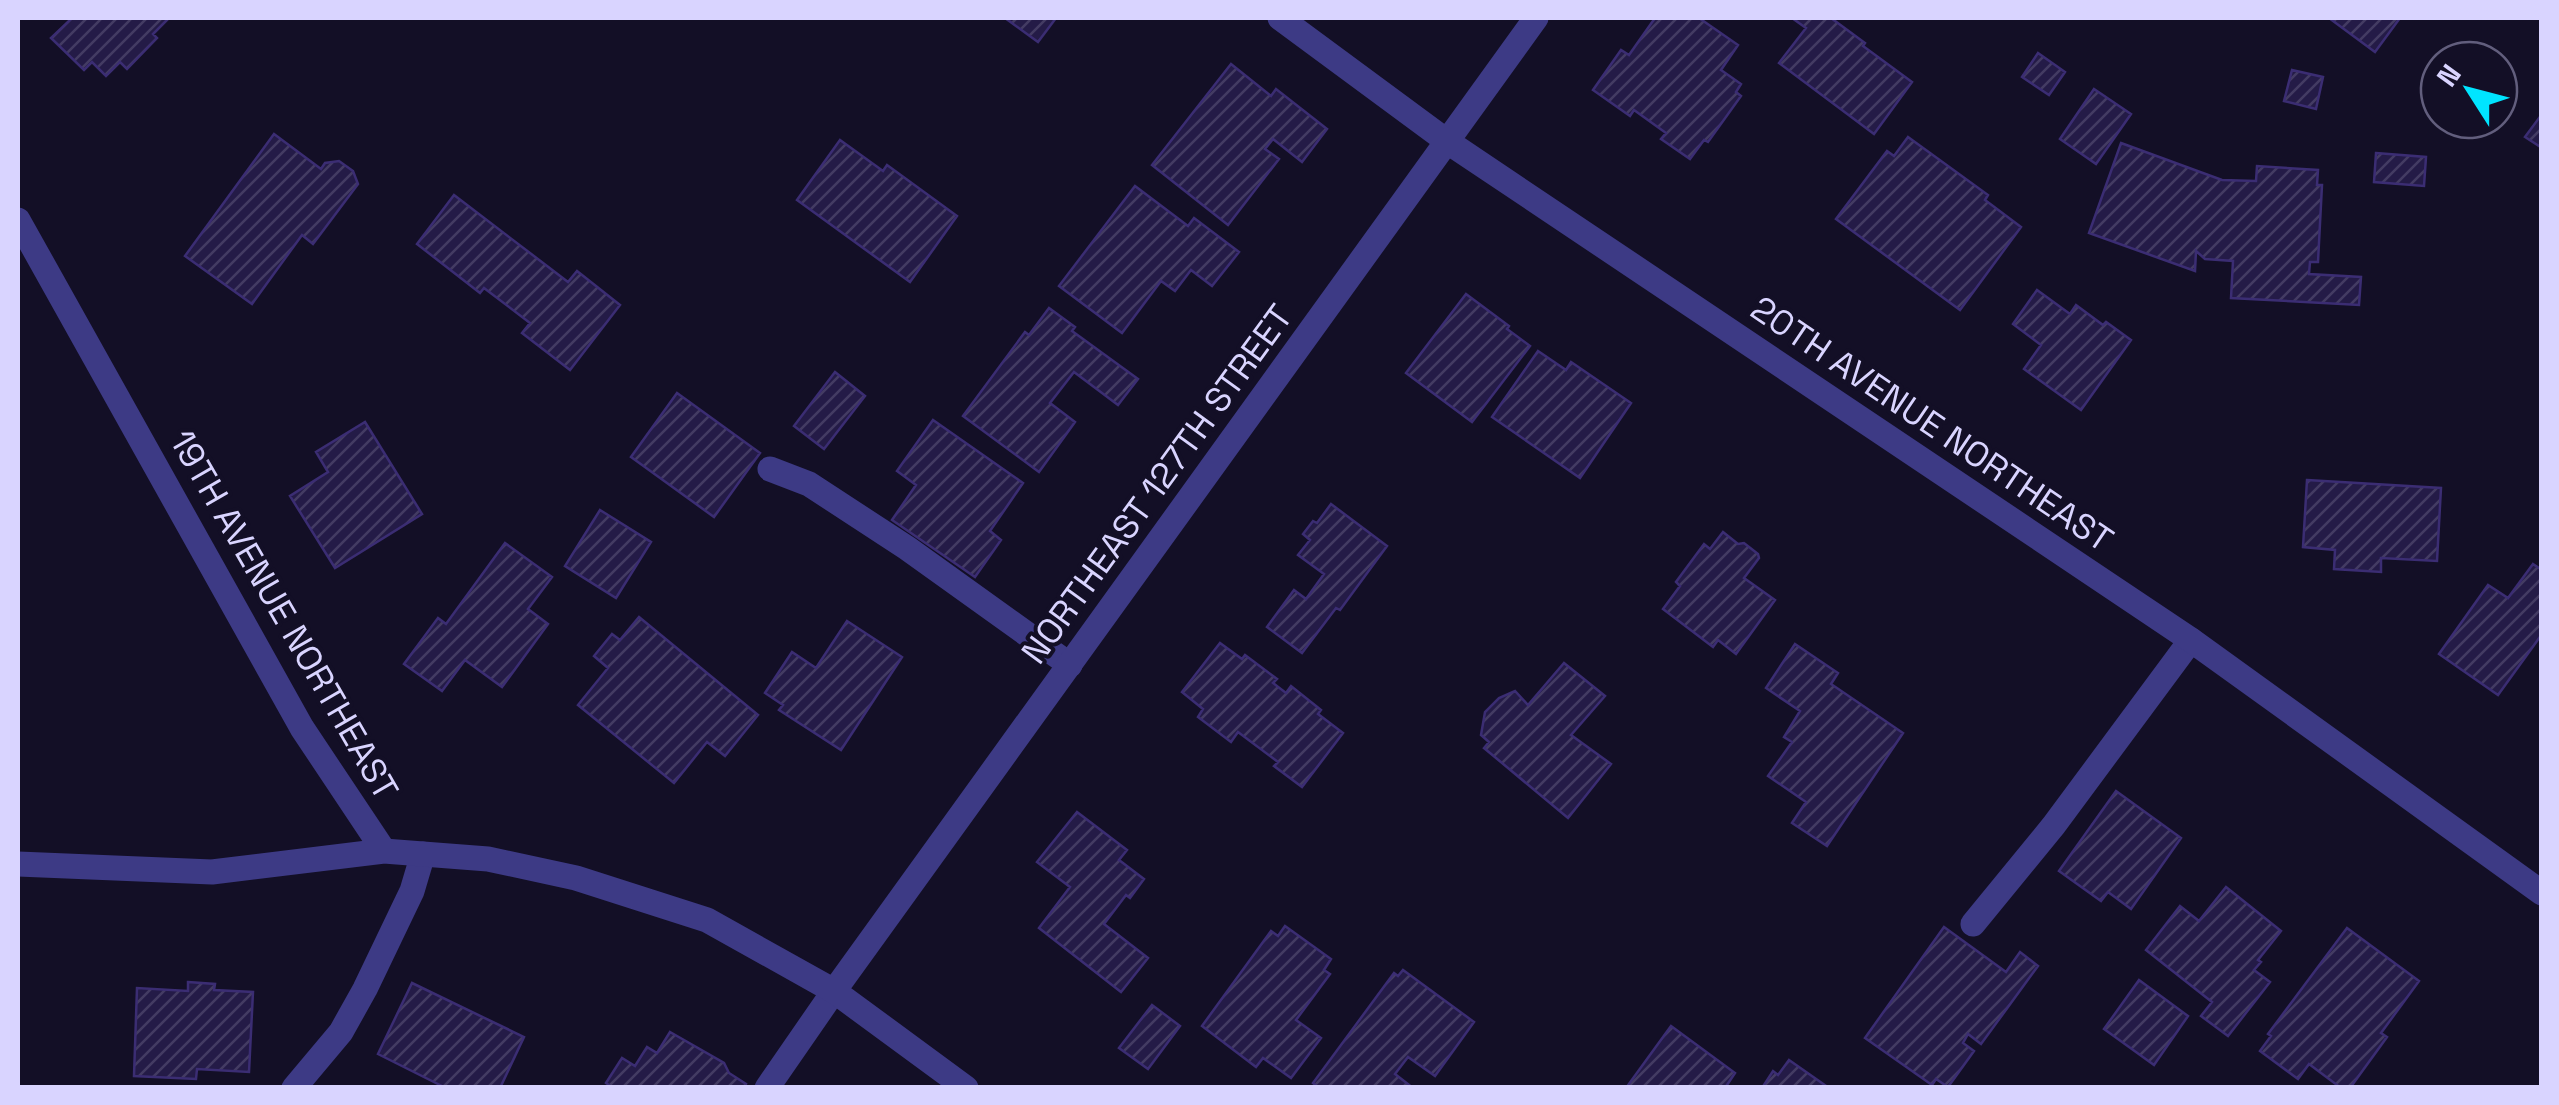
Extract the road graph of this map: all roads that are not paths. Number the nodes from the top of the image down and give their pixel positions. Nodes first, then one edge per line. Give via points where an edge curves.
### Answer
1 (1280, 18) edge
2 (1536, 18) edge
3 (1448, 142) junction
4 (18, 220) edge
5 (770, 468) dead end
6 (2191, 640) junction
7 (1070, 666) junction
8 (384, 851) junction
9 (423, 854) junction
10 (18, 864) edge
11 (2542, 893) edge
12 (1973, 924) dead end
13 (834, 991) junction
14 (294, 1088) edge
15 (768, 1088) edge
16 (966, 1088) edge

1 - 3 street, 20TH AVENUE NORTHEAST
2 - 3 street, NORTHEAST 127TH STREET
3 - 6 street, 20TH AVENUE NORTHEAST
3 - 7 street, NORTHEAST 127TH STREET
4 - 8 street, 19TH AVENUE NORTHEAST via 302,728
5 - 7 street via 809,484 906,548
6 - 11 street, 20TH AVENUE NORTHEAST
6 - 12 street
7 - 13 street, NORTHEAST 127TH STREET
8 - 9 street, 19TH AVENUE NORTHEAST
8 - 10 street via 212,872
9 - 13 street, 19TH AVENUE NORTHEAST via 488,859 576,878 707,920
9 - 14 street via 366,989 341,1032
13 - 15 street, NORTHEAST 127TH STREET
13 - 16 street, 19TH AVENUE NORTHEAST

